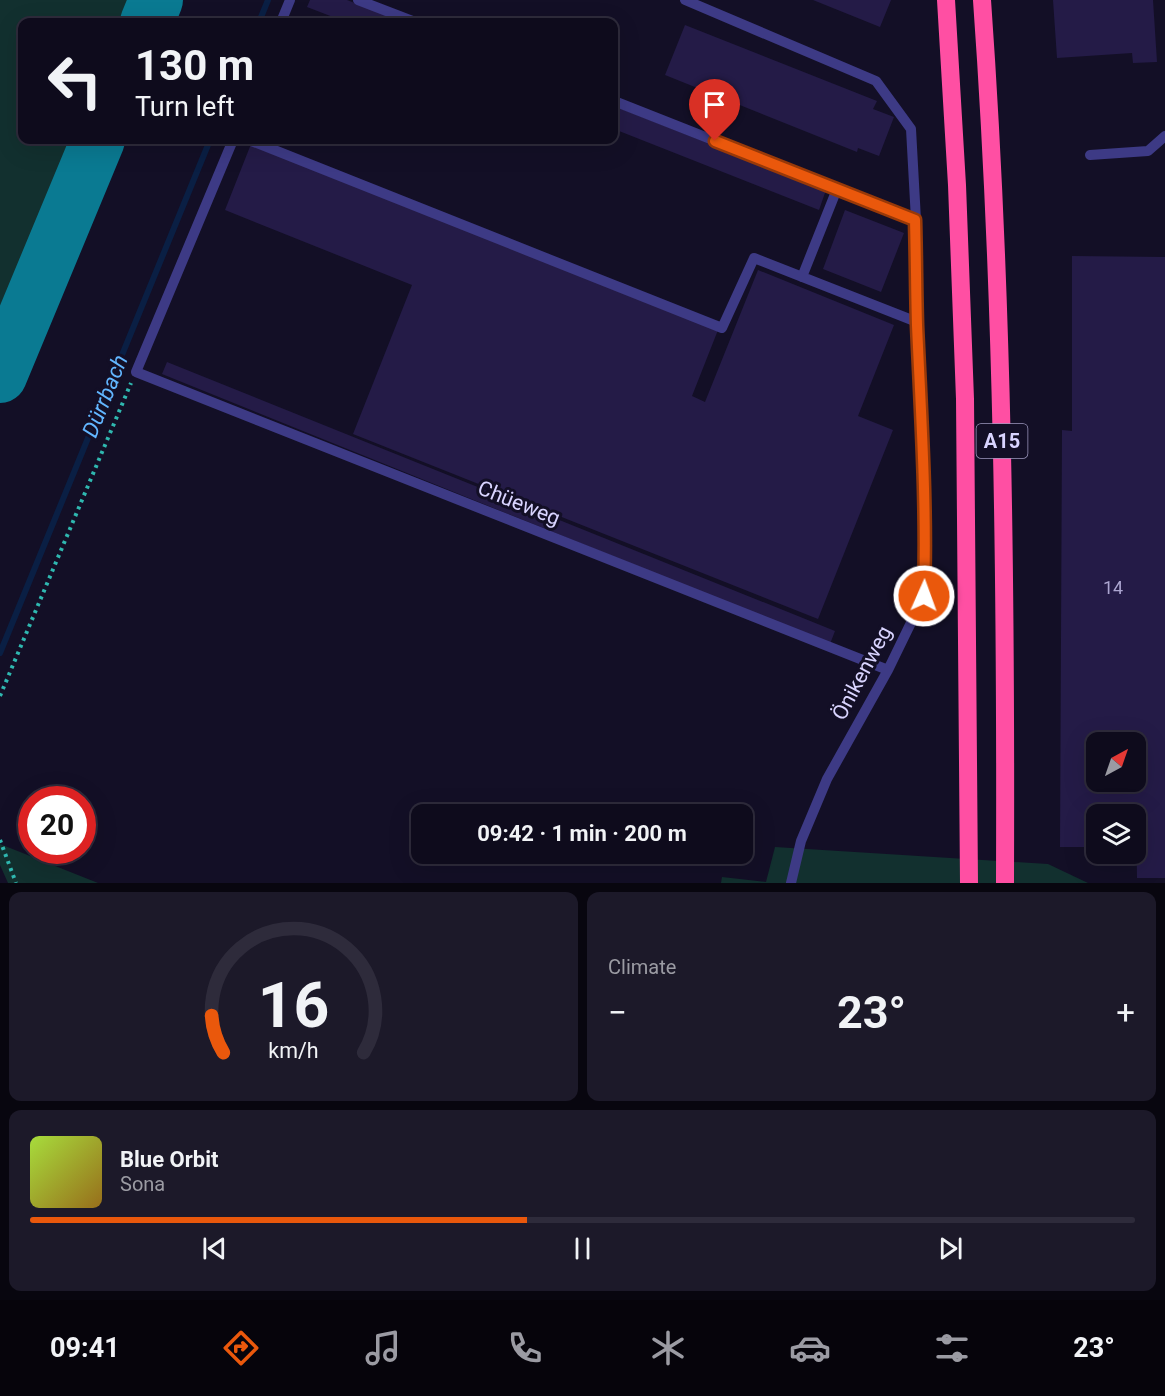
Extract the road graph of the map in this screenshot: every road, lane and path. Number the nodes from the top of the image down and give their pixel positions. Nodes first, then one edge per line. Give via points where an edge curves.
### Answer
1 (290, 0) edge
2 (358, 0) edge
3 (685, 0) edge
4 (946, 0) edge
5 (982, 0) edge
6 (283, 18) edge
7 (405, 18) edge
8 (618, 103) edge
9 (1165, 136) edge
10 (231, 144) edge
11 (259, 144) edge
12 (1090, 155) dead end
13 (837, 189) junction
14 (915, 220) junction
15 (802, 277) junction
16 (917, 322) junction
17 (136, 372) junction
18 (888, 670) junction
19 (0, 696) edge
20 (0, 840) edge
21 (16, 883) edge
22 (790, 883) edge
23 (969, 883) edge
24 (1005, 883) edge

1 - 6 lane
2 - 7 lane
3 - 14 lane, Önikenweg via 876,81 911,129
4 - 23 highway, A15 via 965,410
5 - 24 highway, A15 via 1002,398
8 - 13 lane
9 - 12 lane via 1148,152
10 - 17 lane
11 - 15 lane via 722,328 754,258
13 - 14 lane
13 - 15 lane
14 - 16 lane, Önikenweg
15 - 16 lane
16 - 18 lane, Önikenweg via 924,451 924,596
17 - 18 lane, Chüeweg
17 - 19 path
18 - 22 lane, Önikenweg via 827,779 801,841
20 - 21 path

